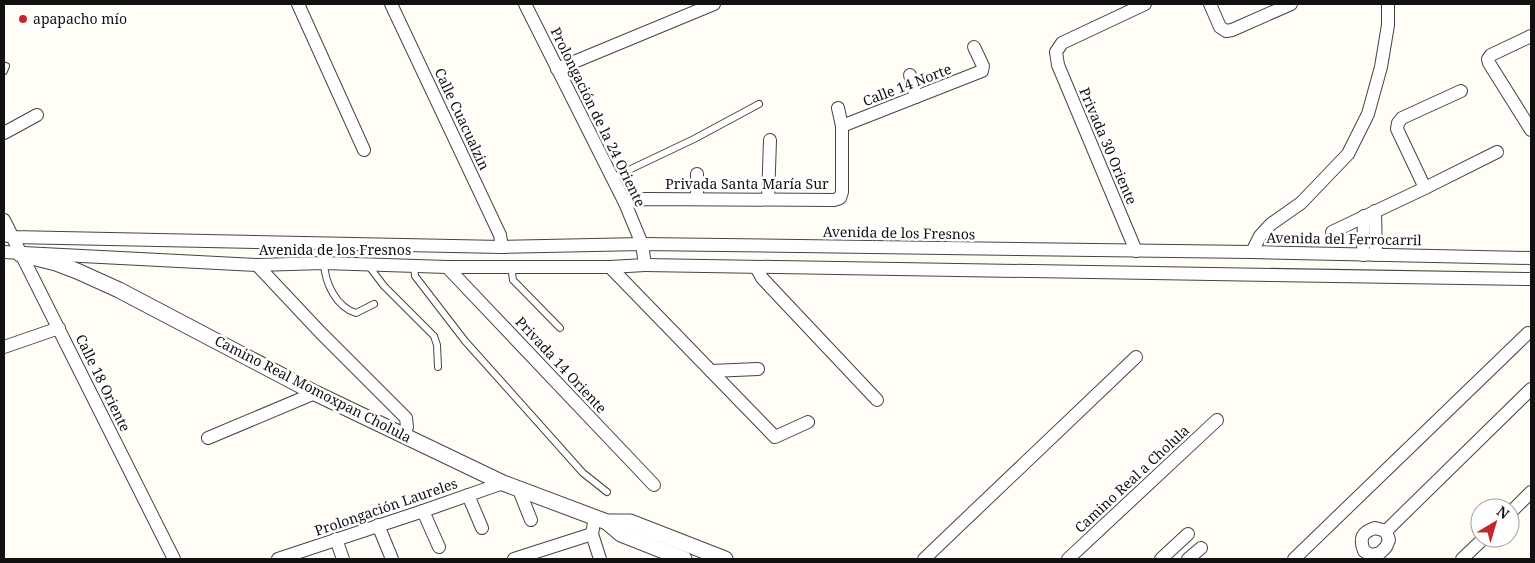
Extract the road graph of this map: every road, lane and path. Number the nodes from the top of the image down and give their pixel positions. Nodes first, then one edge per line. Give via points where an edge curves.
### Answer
1 (298, 4) edge
2 (391, 4) edge
3 (525, 4) edge
4 (714, 4) edge
5 (1145, 4) edge
6 (1210, 4) edge
7 (1291, 4) edge
8 (1388, 4) edge
9 (1531, 36) edge
10 (974, 47) dead end
11 (558, 69) junction
12 (910, 75) dead end
13 (1461, 91) dead end
14 (916, 98) junction
15 (759, 104) dead end
16 (838, 108) dead end
17 (37, 115) dead end
18 (842, 126) junction
19 (1531, 130) edge
20 (4, 133) edge
21 (770, 140) dead end
22 (364, 150) dead end
23 (1497, 152) dead end
24 (697, 174) dead end
25 (612, 178) junction
26 (1425, 188) junction
27 (697, 199) junction
28 (768, 200) junction
29 (625, 203) junction
30 (1370, 214) junction
31 (4, 220) edge
32 (1332, 232) dead end
33 (8, 236) edge
34 (642, 244) junction
35 (502, 247) junction
36 (1136, 251) junction
37 (4, 252) edge
38 (1156, 252) joint
39 (1252, 252) junction
40 (20, 254) junction
41 (1363, 255) junction
42 (1376, 255) junction
43 (1531, 258) edge
44 (324, 263) junction
45 (367, 264) junction
46 (257, 265) junction
47 (644, 265) junction
48 (414, 266) junction
49 (511, 266) junction
50 (448, 267) junction
51 (610, 267) junction
52 (756, 267) junction
53 (1531, 279) edge
54 (374, 304) dead end
55 (59, 328) junction
56 (560, 328) dead end
57 (1528, 333) dead end
58 (4, 346) edge
59 (1136, 357) dead end
60 (438, 368) dead end
61 (758, 369) dead end
62 (711, 371) junction
63 (1531, 389) edge
64 (316, 392) junction
65 (877, 400) dead end
66 (1217, 420) dead end
67 (808, 422) dead end
68 (404, 436) junction
69 (208, 438) dead end
70 (503, 483) junction
71 (654, 485) dead end
72 (518, 490) junction
73 (607, 492) dead end
74 (1531, 492) edge
75 (468, 495) junction
76 (1520, 502) edge
77 (423, 511) junction
78 (531, 520) dead end
79 (601, 520) junction
80 (378, 525) junction
81 (482, 528) dead end
82 (1386, 531) junction
83 (592, 534) junction
84 (1188, 534) dead end
85 (336, 539) junction
86 (439, 547) dead end
87 (1201, 548) dead end
88 (1474, 548) edge
89 (1360, 555) edge
90 (292, 557) edge
91 (174, 559) edge
92 (278, 559) edge
93 (343, 559) edge
94 (392, 559) edge
95 (514, 559) edge
96 (600, 559) edge
97 (684, 559) edge
98 (725, 559) edge
99 (924, 559) edge
100 (1068, 559) edge
101 (1161, 559) edge
102 (1188, 559) edge
103 (1294, 559) edge
104 (1462, 559) edge

1 - 22 street
2 - 35 street, Calle Cuacualzin via 500,235
3 - 11 street, Prolongación de la 24 Oriente
4 - 11 street
5 - 36 street, Privada 30 Oriente via 1062,43 1056,52 1058,65
6 - 7 street via 1220,27 1226,31
8 - 39 street via 1381,67 1368,114 1348,154 1302,203 1265,230
9 - 19 street via 1488,59
10 - 14 street, Calle 14 Norte via 983,66 982,71
11 - 25 street, Prolongación de la 24 Oriente
12 - 14 street
13 - 26 street via 1398,122 1397,129
14 - 18 street, Calle 14 Norte
15 - 25 lane
16 - 18 street
17 - 20 street
18 - 28 street, Privada Santa María Sur via 840,198
21 - 28 street
23 - 26 street
24 - 27 street
25 - 29 street, Prolongación de la 24 Oriente
26 - 30 street
27 - 28 street, Privada Santa María Sur
27 - 29 street, Privada Santa María Sur via 645,199
29 - 34 street, Prolongación de la 24 Oriente
30 - 32 street
30 - 41 street
30 - 42 street
31 - 33 street, Calle 18 Oriente
33 - 35 street, Avenida de los Fresnos
33 - 40 street, Calle 18 Oriente
34 - 35 street, Avenida de los Fresnos
34 - 36 street, Avenida de los Fresnos
34 - 47 street
36 - 38 street, Avenida de los Fresnos
37 - 40 street, Avenida de los Fresnos
38 - 39 street, Avenida del Ferrocarril
39 - 41 street, Avenida del Ferrocarril
40 - 46 street, Avenida de los Fresnos
40 - 55 street, Calle 18 Oriente
40 - 64 street, Camino Real Momoxpan Cholula via 56,263 119,290
41 - 42 street, Avenida del Ferrocarril
42 - 43 street, Avenida del Ferrocarril
44 - 45 street, Avenida de los Fresnos
44 - 46 street, Avenida de los Fresnos
44 - 54 lane via 325,275 338,303 356,313
45 - 48 street, Avenida de los Fresnos
45 - 60 lane via 384,286 434,336
46 - 68 street via 406,418
47 - 51 street, Avenida de los Fresnos
47 - 52 street, Avenida de los Fresnos
48 - 50 street, Avenida de los Fresnos
48 - 73 lane via 415,276 464,341 583,473
49 - 50 street, Avenida de los Fresnos
49 - 51 street, Avenida de los Fresnos
49 - 56 lane via 513,280
50 - 71 street, Privada 14 Oriente
51 - 62 street
52 - 53 street, Avenida de los Fresnos
52 - 65 street via 762,278
55 - 58 street
55 - 91 street, Calle 18 Oriente
57 - 103 street
59 - 99 street
61 - 62 street
62 - 67 street via 775,437
63 - 82 street
64 - 68 street, Camino Real Momoxpan Cholula
64 - 69 street
66 - 100 street, Camino Real a Cholula
68 - 70 street, Camino Real Momoxpan Cholula
70 - 72 street, Camino Real Momoxpan Cholula
70 - 75 street, Prolongación Laureles
72 - 78 street
72 - 79 street, Camino Real Momoxpan Cholula
74 - 76 street
75 - 77 street, Prolongación Laureles
75 - 81 street
77 - 80 street, Prolongación Laureles
77 - 86 street
79 - 83 street
79 - 97 street via 621,534
79 - 98 street via 630,522
80 - 85 street, Prolongación Laureles
80 - 94 street
82 - 89 street via 1389,540 1380,553
82 - 89 street via 1375,528 1367,531 1362,537
83 - 95 street
83 - 96 street
84 - 101 street
85 - 90 street, Prolongación Laureles
85 - 93 street
87 - 102 street
88 - 104 street
90 - 92 street, Prolongación Laureles

